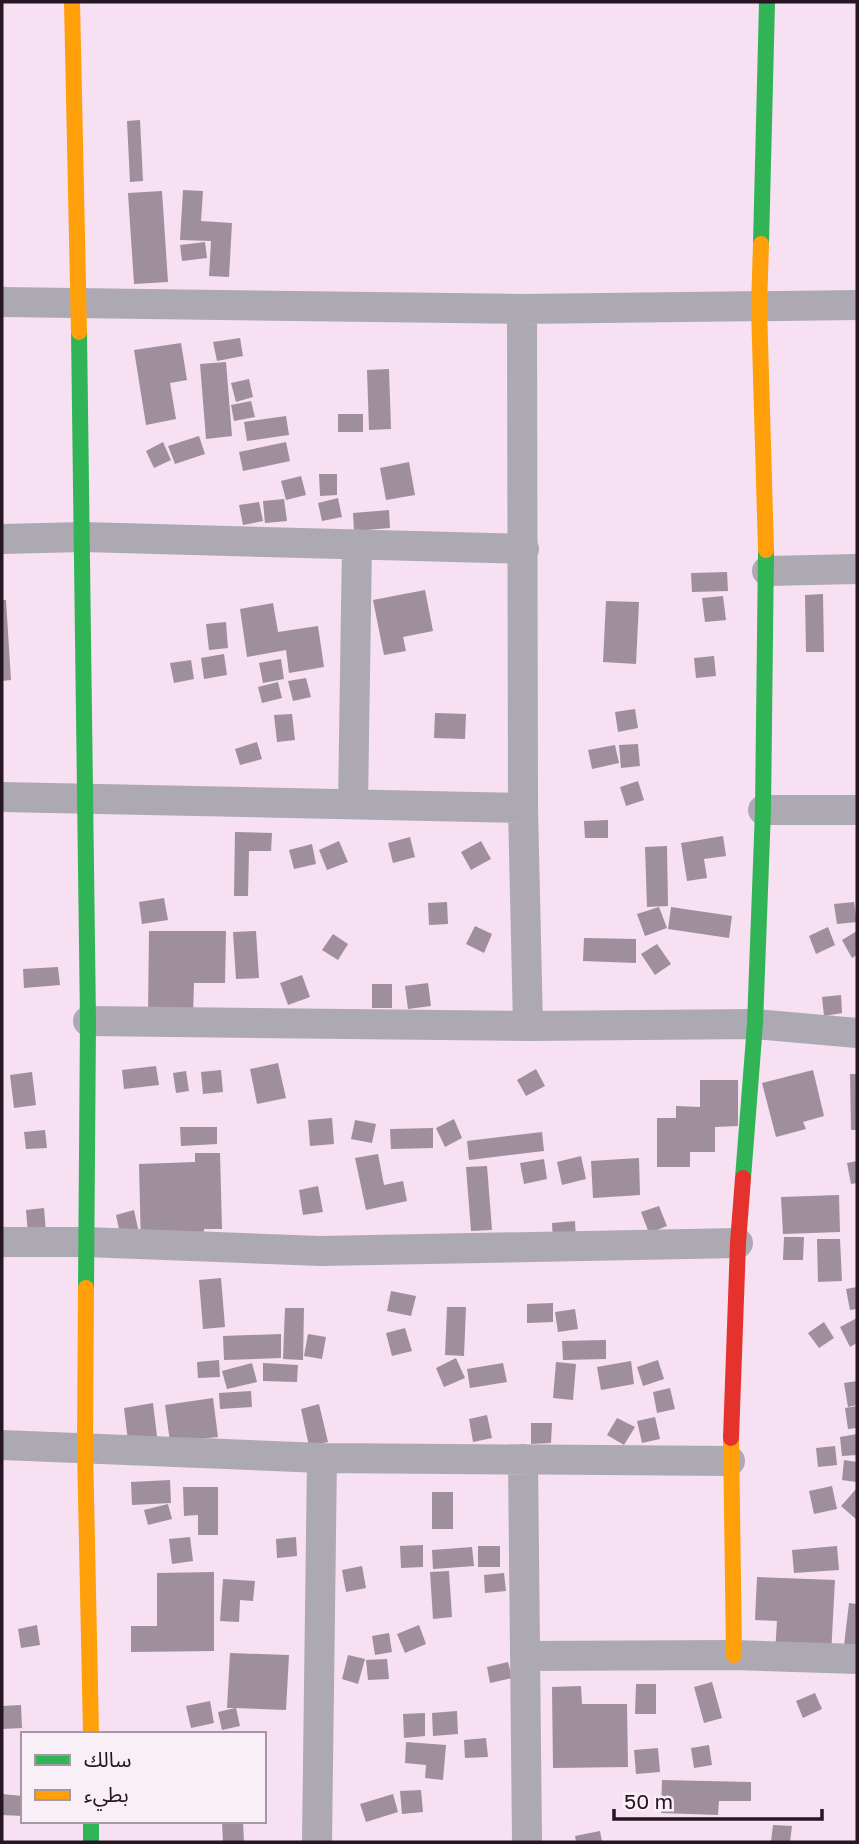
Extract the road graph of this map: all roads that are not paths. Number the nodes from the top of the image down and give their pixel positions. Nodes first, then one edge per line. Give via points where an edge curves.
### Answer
1 (72, 2) edge
2 (767, 2) edge
3 (2, 302) edge
4 (78, 302) junction
5 (857, 305) edge
6 (759, 307) junction
7 (522, 309) junction
8 (83, 537) junction
9 (2, 539) edge
10 (357, 544) junction
11 (524, 549) junction
12 (857, 569) edge
13 (767, 571) junction
14 (2, 797) edge
15 (84, 797) junction
16 (353, 804) junction
17 (523, 808) junction
18 (763, 810) junction
19 (857, 810) edge
20 (88, 1021) junction
21 (755, 1024) junction
22 (528, 1026) junction
23 (857, 1032) edge
24 (2, 1242) edge
25 (86, 1242) junction
26 (738, 1243) junction
27 (2, 1445) edge
28 (85, 1448) junction
29 (322, 1458) junction
30 (523, 1460) junction
31 (730, 1461) junction
32 (734, 1655) junction
33 (525, 1656) junction
34 (857, 1659) edge
35 (91, 1732) edge
36 (91, 1823) edge
37 (91, 1842) edge
38 (317, 1842) edge
39 (527, 1842) edge

1 - 4 main road
2 - 6 main road
3 - 4 street
4 - 7 street
4 - 8 main road
5 - 6 street
6 - 7 street
6 - 13 main road
7 - 11 street
8 - 9 street
8 - 10 street
8 - 15 main road
10 - 11 street
10 - 16 street
11 - 17 street
12 - 13 street
13 - 18 main road
14 - 15 street
15 - 16 street
15 - 20 main road
16 - 17 street
17 - 22 street
18 - 19 street
18 - 21 main road
20 - 22 street
20 - 25 main road
21 - 22 street
21 - 23 street
21 - 26 main road
24 - 25 street
25 - 26 street via 321,1251
25 - 28 main road
26 - 31 main road
27 - 28 street
28 - 29 street
28 - 35 main road
29 - 30 street
29 - 38 street
30 - 31 street
30 - 33 street
31 - 32 main road
32 - 33 street
32 - 34 street
33 - 39 street
36 - 37 main road

